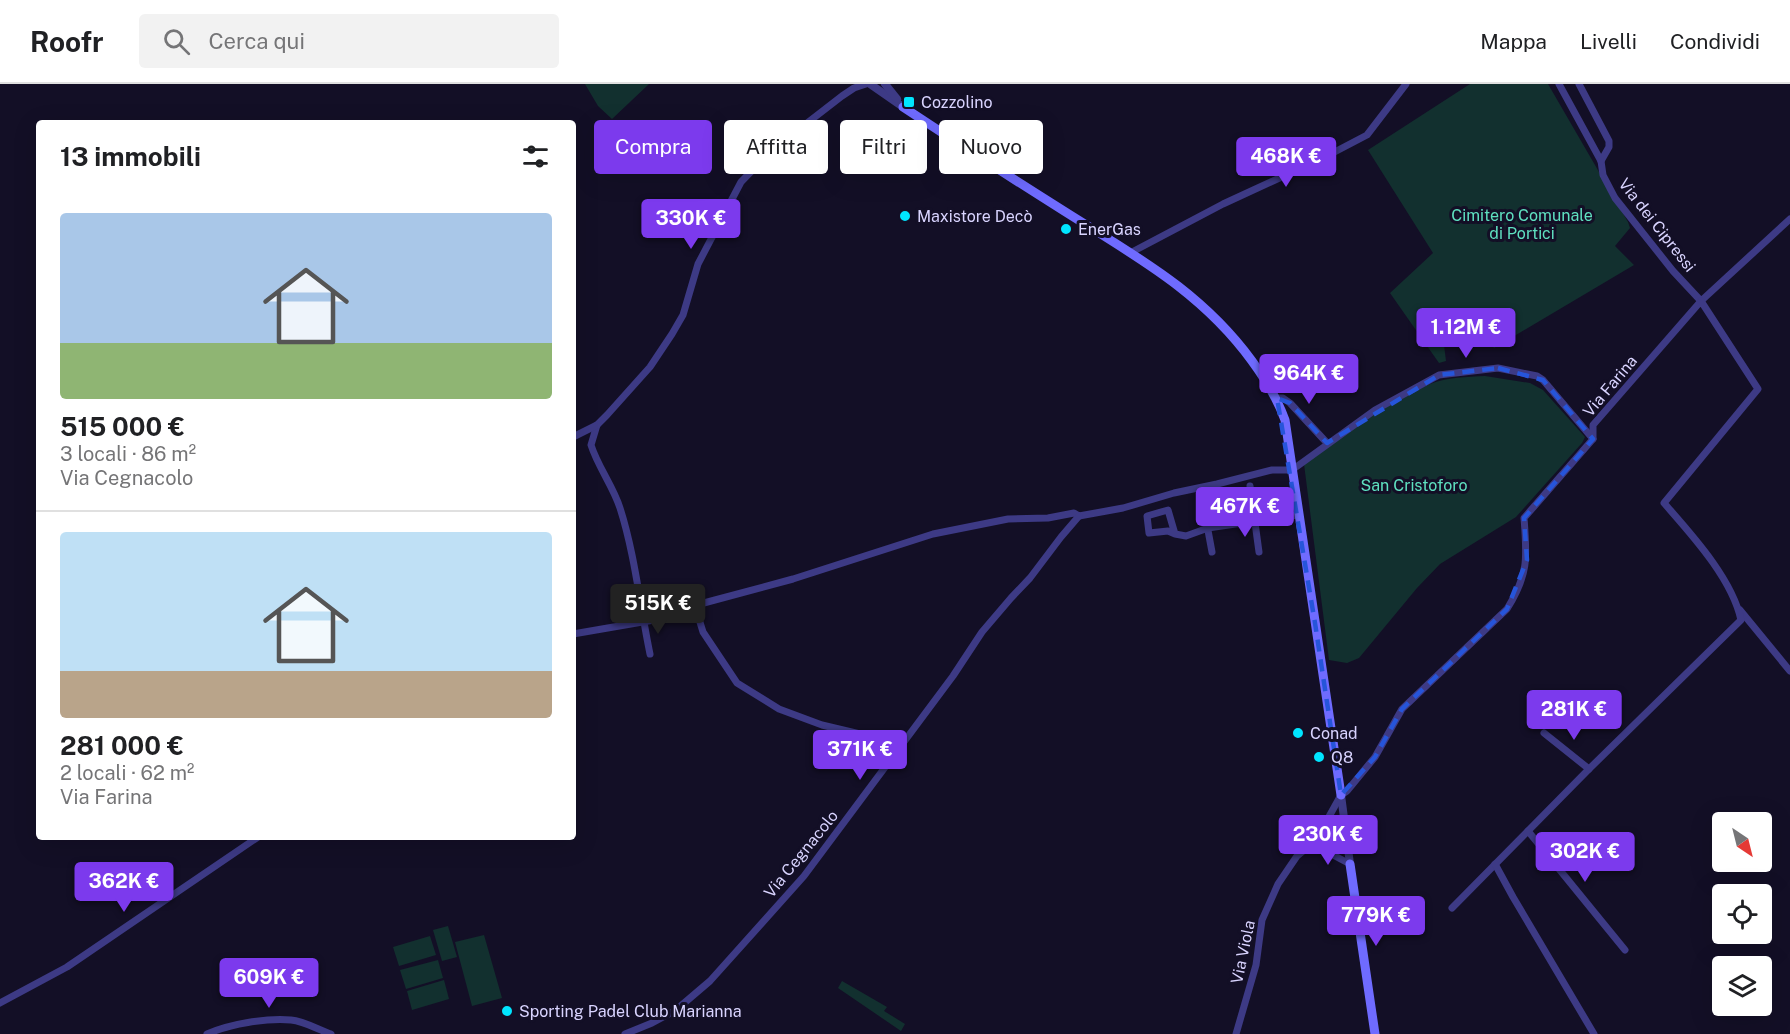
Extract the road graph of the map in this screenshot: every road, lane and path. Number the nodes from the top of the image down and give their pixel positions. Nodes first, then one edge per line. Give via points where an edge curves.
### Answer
1 (850, 84) edge
2 (868, 84) edge
3 (885, 84) edge
4 (1406, 84) edge
5 (1559, 84) edge
6 (1579, 84) edge
7 (842, 96) junction
8 (903, 107) junction
9 (1601, 161) junction
10 (1790, 219) edge
11 (1132, 252) junction
12 (1701, 301) junction
13 (1278, 398) junction
14 (597, 424) junction
15 (576, 435) edge
16 (1593, 439) junction
17 (1327, 443) junction
18 (1292, 470) junction
19 (1250, 486) dead end
20 (1202, 498) dead end
21 (1298, 515) junction
22 (1079, 516) junction
23 (1255, 521) junction
24 (1208, 528) junction
25 (1175, 534) junction
26 (1212, 552) dead end
27 (1259, 552) dead end
28 (695, 606) junction
29 (1738, 608) junction
30 (642, 621) junction
31 (576, 633) edge
32 (650, 654) dead end
33 (1790, 671) edge
34 (1544, 733) dead end
35 (881, 739) dead end
36 (1589, 769) junction
37 (1341, 795) junction
38 (1343, 818) junction
39 (1528, 831) junction
40 (1347, 839) junction
41 (254, 840) edge
42 (1317, 843) junction
43 (1350, 864) junction
44 (1495, 864) junction
45 (1452, 908) dead end
46 (1625, 950) dead end
47 (0, 1003) edge
48 (207, 1034) edge
49 (332, 1034) edge
50 (626, 1034) edge
51 (1236, 1034) edge
52 (1375, 1034) edge
53 (1594, 1034) edge

1 - 7 street
2 - 7 street
2 - 8 street
3 - 8 street
4 - 11 street via 1367,135
5 - 9 street, Via dei Cipressi
6 - 9 street via 1610,141
7 - 14 street via 771,151 741,182 698,264 683,315 672,334 650,367
8 - 11 main road
9 - 12 street, Via dei Cipressi via 1603,175 1615,198
10 - 12 street, Via Farina
11 - 13 main road via 1165,274 1225,326
12 - 16 street, Via Farina via 1593,424
12 - 29 street via 1758,389 1664,502 1707,552
13 - 17 street via 1290,403
13 - 18 main road
14 - 15 street
14 - 30 street via 591,444 620,509 635,568
16 - 17 street via 1543,380 1498,368 1439,375 1375,410
16 - 37 street, Via Farina via 1524,518 1527,560 1517,593 1507,609 1402,710 1375,756
17 - 18 street
18 - 21 main road
18 - 22 street via 1272,470
19 - 23 street
20 - 24 street
21 - 23 street
21 - 37 main road
22 - 28 street via 1074,513 1008,519 933,534
22 - 50 street, Via Cegnacolo via 982,632 804,876 710,981 676,1011
23 - 24 street
23 - 27 street
24 - 25 street via 1186,536
24 - 26 street
25 - 25 street via 1168,510 1147,516 1149,533
28 - 30 street
28 - 35 street via 703,632 736,683 778,709 822,725
29 - 33 street
29 - 36 street via 1741,620
30 - 31 street
30 - 32 street
34 - 36 street
36 - 39 street
37 - 38 street
37 - 42 street
38 - 40 street
38 - 42 street, Via Viola
39 - 44 street
39 - 46 street
40 - 42 street, Via Viola
40 - 43 street
41 - 47 street via 67,967
42 - 43 street
42 - 51 street, Via Viola via 1297,856 1278,884 1262,920 1256,965
43 - 52 main road
44 - 45 street
44 - 53 street
48 - 49 street via 245,1023 293,1020

